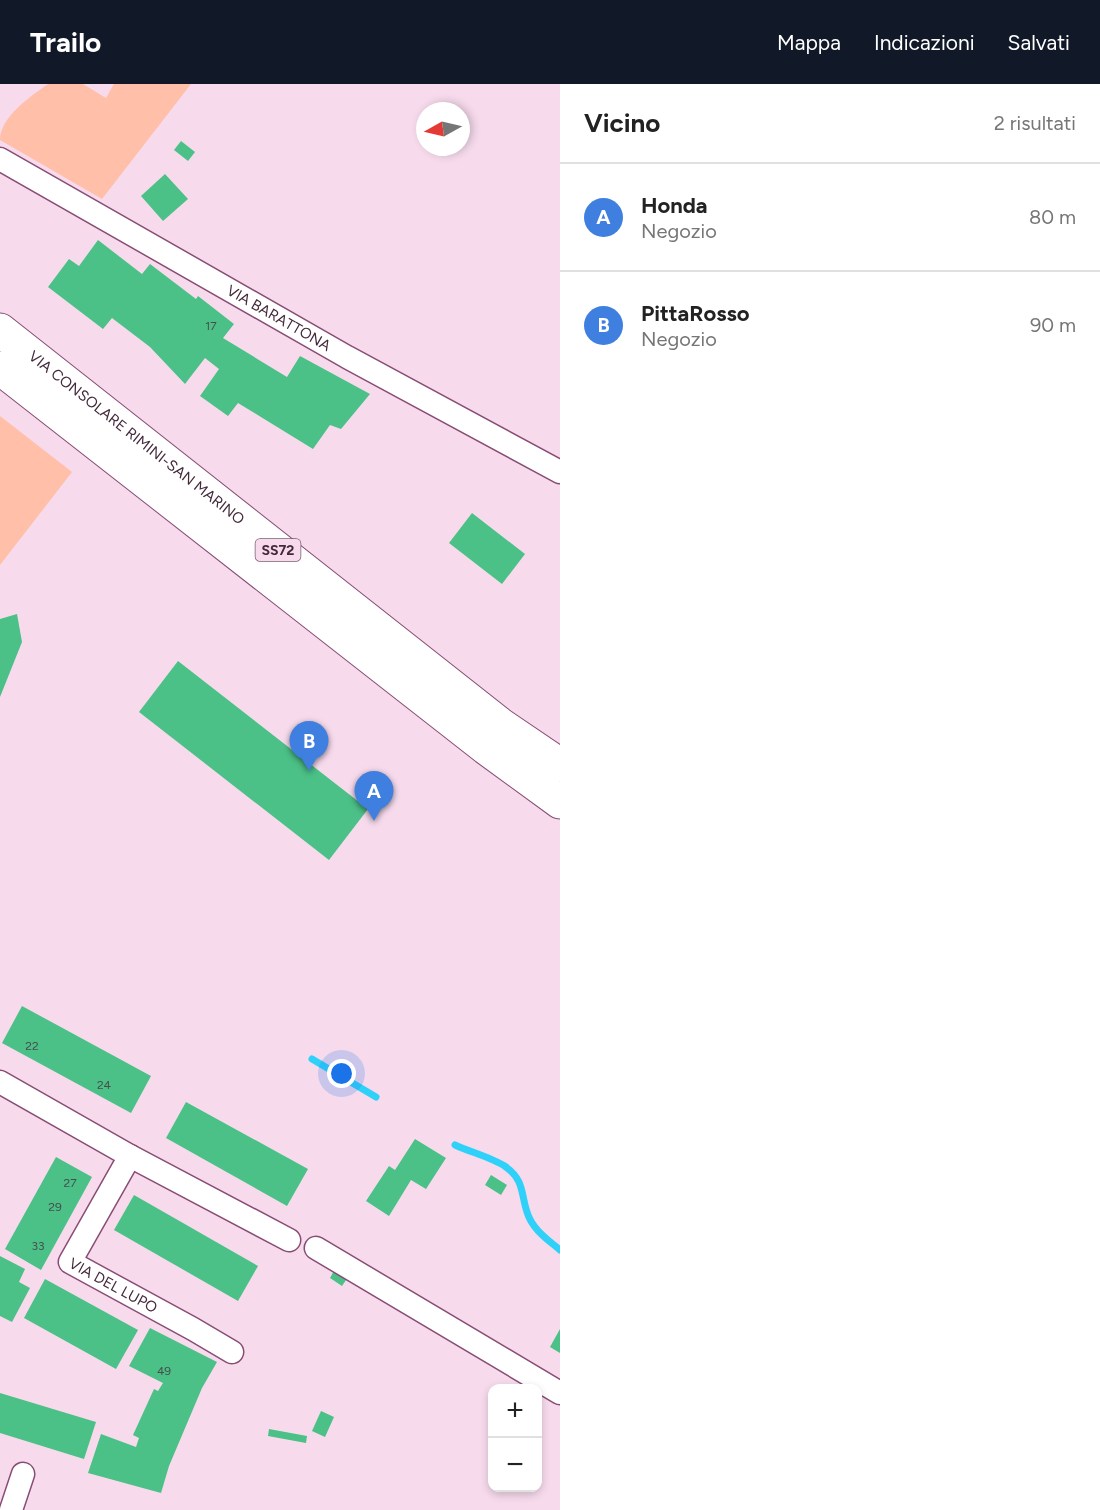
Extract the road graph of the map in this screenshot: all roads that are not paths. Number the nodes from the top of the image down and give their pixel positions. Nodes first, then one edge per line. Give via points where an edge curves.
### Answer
1 (0, 159) edge
2 (0, 330) edge
3 (0, 368) edge
4 (560, 472) edge
5 (560, 765) edge
6 (560, 802) edge
7 (0, 1082) edge
8 (130, 1156) junction
9 (289, 1240) dead end
10 (316, 1248) dead end
11 (232, 1352) dead end
12 (560, 1393) edge
13 (23, 1474) dead end
14 (11, 1510) edge

1 - 4 street, VIA BARATTONA via 347,357
2 - 5 main road, VIA CONSOLARE RIMINI-SAN MARINO / SS72 via 501,725
3 - 6 main road, VIA CONSOLARE RIMINI-SAN MARINO / SS72
7 - 8 street
8 - 9 street
8 - 11 street, VIA DEL LUPO via 70,1262
10 - 12 street
13 - 14 street

